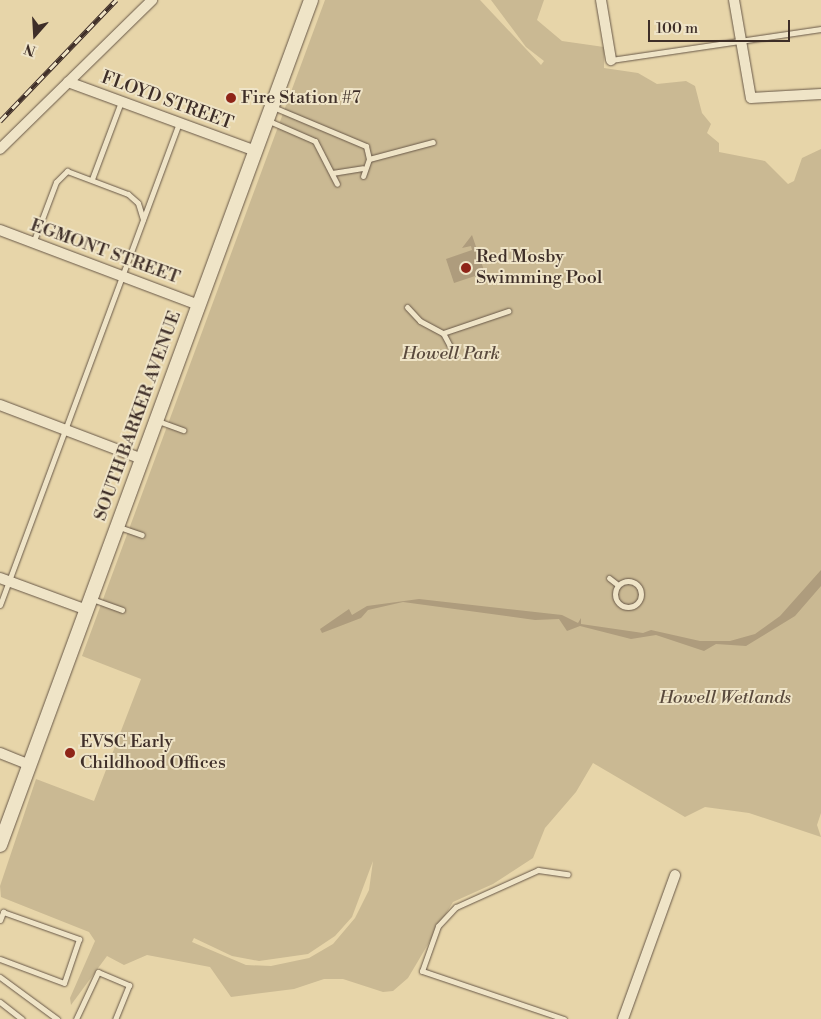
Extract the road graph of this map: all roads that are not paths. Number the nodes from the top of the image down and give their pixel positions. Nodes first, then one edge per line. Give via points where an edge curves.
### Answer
1 (152, 0) edge
2 (311, 0) edge
3 (601, 0) edge
4 (734, 0) edge
5 (821, 29) edge
6 (742, 43) junction
7 (612, 60) joint
8 (68, 82) junction
9 (821, 94) edge
10 (121, 102) junction
11 (272, 107) junction
12 (267, 121) junction
13 (179, 123) junction
14 (433, 142) dead end
15 (0, 149) edge
16 (256, 151) junction
17 (368, 159) junction
18 (363, 168) junction
19 (332, 172) junction
20 (363, 176) dead end
21 (92, 179) junction
22 (337, 184) dead end
23 (144, 220) junction
24 (0, 230) edge
25 (33, 243) junction
26 (123, 276) junction
27 (199, 305) junction
28 (407, 307) dead end
29 (508, 311) dead end
30 (443, 332) junction
31 (454, 354) dead end
32 (0, 405) edge
33 (156, 420) junction
34 (66, 430) junction
35 (183, 430) dead end
36 (142, 459) junction
37 (117, 526) junction
38 (142, 535) dead end
39 (609, 578) dead end
40 (5, 580) edge
41 (618, 585) junction
42 (89, 604) junction
43 (0, 605) edge
44 (122, 610) dead end
45 (0, 753) edge
46 (30, 765) junction
47 (0, 845) edge
48 (568, 874) dead end
49 (675, 875) dead end
50 (0, 920) edge
51 (0, 959) edge
52 (0, 977) edge
53 (0, 1002) edge
54 (22, 1019) edge
55 (57, 1019) edge
56 (76, 1019) edge
57 (115, 1019) edge
58 (564, 1019) edge
59 (623, 1019) edge

1 - 8 street
2 - 11 main road, SOUTH BARKER AVENUE
3 - 7 street
4 - 6 street
5 - 6 lane
6 - 7 lane
6 - 9 street via 751,98
8 - 10 street, FLOYD STREET
8 - 15 street
10 - 13 street, FLOYD STREET
10 - 21 lane
11 - 12 main road, SOUTH BARKER AVENUE
11 - 17 lane via 366,146
12 - 16 main road, SOUTH BARKER AVENUE
12 - 19 lane via 315,141
13 - 16 street, FLOYD STREET
13 - 23 lane
14 - 17 lane
16 - 27 main road, SOUTH BARKER AVENUE
17 - 18 lane
18 - 19 lane
18 - 20 lane
19 - 22 lane
21 - 23 lane via 128,194 138,204
21 - 25 lane via 67,171 61,174
23 - 26 lane
24 - 25 street, EGMONT STREET
25 - 26 street, EGMONT STREET
26 - 27 street, EGMONT STREET
26 - 34 lane
27 - 33 main road, SOUTH BARKER AVENUE
28 - 30 lane via 420,321
29 - 30 lane
30 - 31 lane
32 - 34 street
33 - 35 lane
33 - 36 main road, SOUTH BARKER AVENUE
34 - 36 street
34 - 40 lane
36 - 37 main road, SOUTH BARKER AVENUE
37 - 38 lane
37 - 42 main road, SOUTH BARKER AVENUE
39 - 41 lane
40 - 42 street
40 - 43 lane
41 - 41 lane via 617,601 624,606 636,604 641,593 638,585 630,581
42 - 44 lane
42 - 46 main road, SOUTH BARKER AVENUE
45 - 46 street
46 - 47 main road, SOUTH BARKER AVENUE
48 - 58 lane via 538,870 456,907 438,926 422,971
49 - 59 street
50 - 51 lane via 3,912 79,939 64,983
52 - 55 lane
53 - 54 lane
56 - 57 lane via 98,972 129,985

